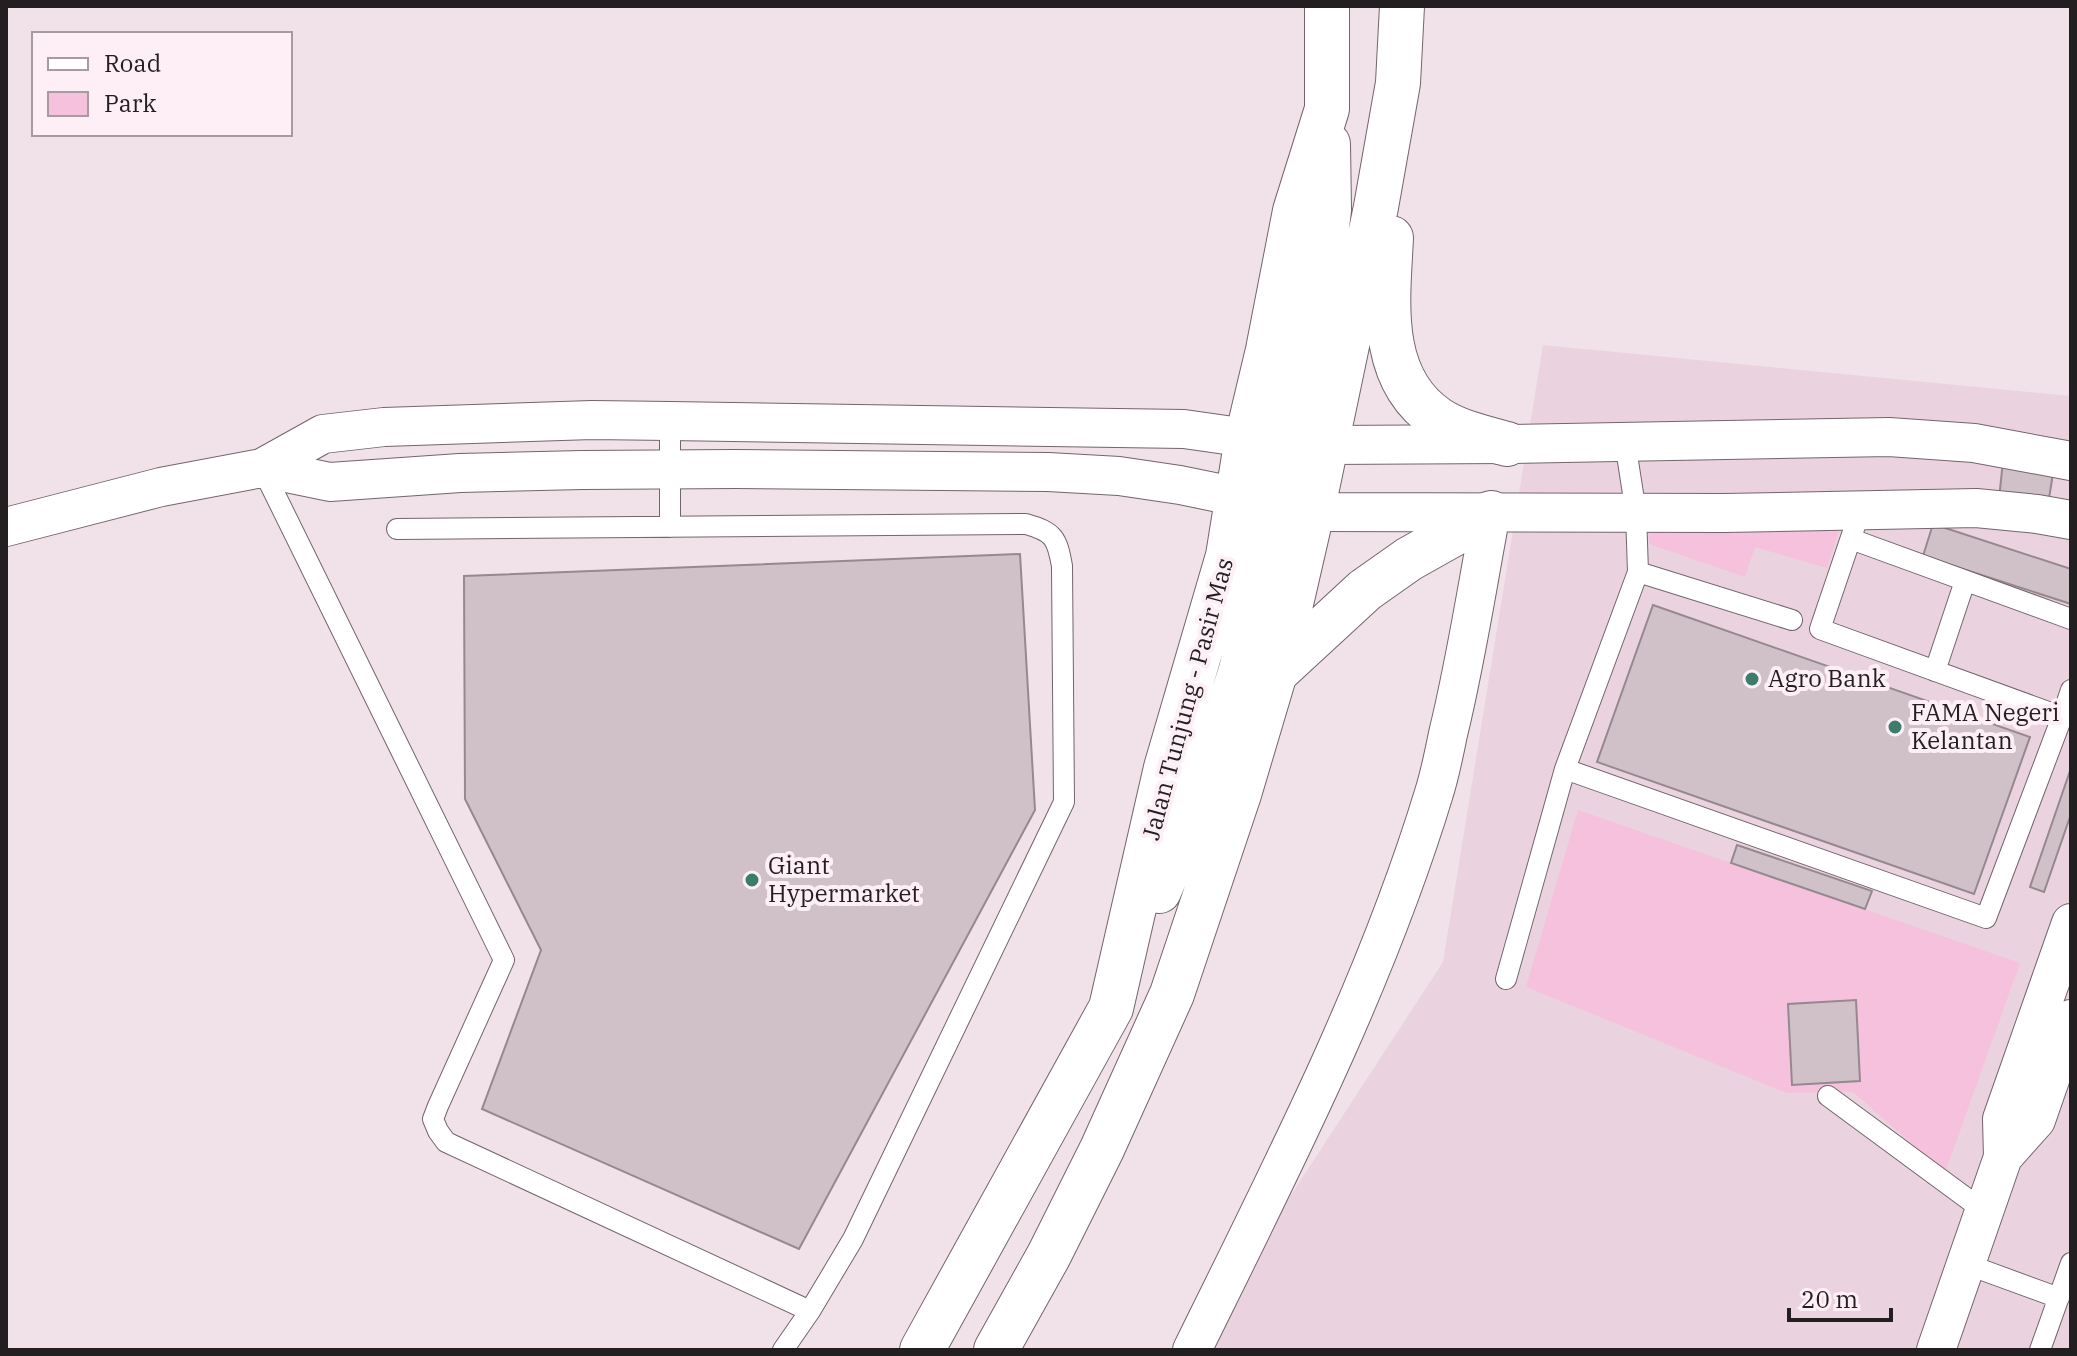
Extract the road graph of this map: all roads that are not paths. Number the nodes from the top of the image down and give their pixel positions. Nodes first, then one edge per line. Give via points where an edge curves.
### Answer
1 (1327, 6) edge
2 (1402, 6) edge
3 (1398, 83) junction
4 (670, 421) junction
5 (1287, 441) junction
6 (1625, 442) junction
7 (1507, 444) junction
8 (2068, 459) edge
9 (262, 468) junction
10 (670, 469) junction
11 (1274, 505) junction
12 (1491, 513) junction
13 (1636, 513) junction
14 (2071, 520) edge
15 (1855, 525) junction
16 (6, 527) edge
17 (670, 527) junction
18 (397, 529) dead end
19 (1638, 572) junction
20 (1965, 581) junction
21 (2071, 619) edge
22 (1792, 620) dead end
23 (1935, 671) junction
24 (1275, 673) junction
25 (2071, 690) edge
26 (2062, 717) junction
27 (1565, 769) junction
28 (2071, 923) edge
29 (1506, 979) dead end
30 (2071, 1019) edge
31 (1828, 1096) dead end
32 (2003, 1157) junction
33 (1984, 1211) junction
34 (2071, 1263) edge
35 (1966, 1264) junction
36 (2059, 1298) junction
37 (810, 1311) junction
38 (783, 1350) edge
39 (922, 1350) edge
40 (996, 1350) edge
41 (1192, 1350) edge
42 (1936, 1350) edge
43 (2040, 1350) edge

1 - 5 main road, Jalan Tunjung - Pasir Mas via 1327,109 1295,211 1268,350
2 - 3 main road, Jalan Tunjung - Pasir Mas
3 - 5 main road, Jalan Tunjung - Pasir Mas via 1376,207
3 - 7 main road via 1388,299 1398,373 1437,418
4 - 5 street via 1184,429
4 - 9 street via 384,427 323,434
4 - 10 lane
5 - 7 street
5 - 11 main road, Jalan Tunjung - Pasir Mas
5 - 11 main road, Jalan Tunjung - Pasir Mas
6 - 7 street
6 - 8 street via 1889,437 1974,443
6 - 13 lane
9 - 10 street via 330,482 460,473
9 - 16 street via 161,487
9 - 37 lane via 504,960 433,1119 438,1131 446,1142
10 - 11 street via 1119,476
10 - 17 lane
11 - 12 street
11 - 24 main road, Jalan Tunjung - Pasir Mas
11 - 39 main road, Jalan Tunjung - Pasir Mas via 1228,556 1166,768 1111,1008
12 - 13 street
12 - 24 main road via 1365,590
12 - 41 street via 1435,792 1401,892 1357,1005
13 - 15 street
13 - 19 lane
14 - 15 street via 1976,508
15 - 20 lane
15 - 23 lane via 1820,629
17 - 18 lane
17 - 37 lane via 1026,524 1045,529 1058,545 1062,566 1064,802 853,1239
19 - 22 lane
19 - 27 lane
20 - 21 lane
20 - 23 lane
23 - 26 lane
24 - 40 main road, Jalan Tunjung - Pasir Mas via 1172,994 1102,1149
25 - 26 lane
26 - 27 lane via 1986,918
27 - 29 lane
28 - 32 street via 2002,1119
30 - 32 street via 2036,1120
31 - 33 lane
32 - 33 street
33 - 35 street
34 - 36 lane
35 - 36 lane
35 - 42 street
36 - 43 lane
37 - 38 lane

